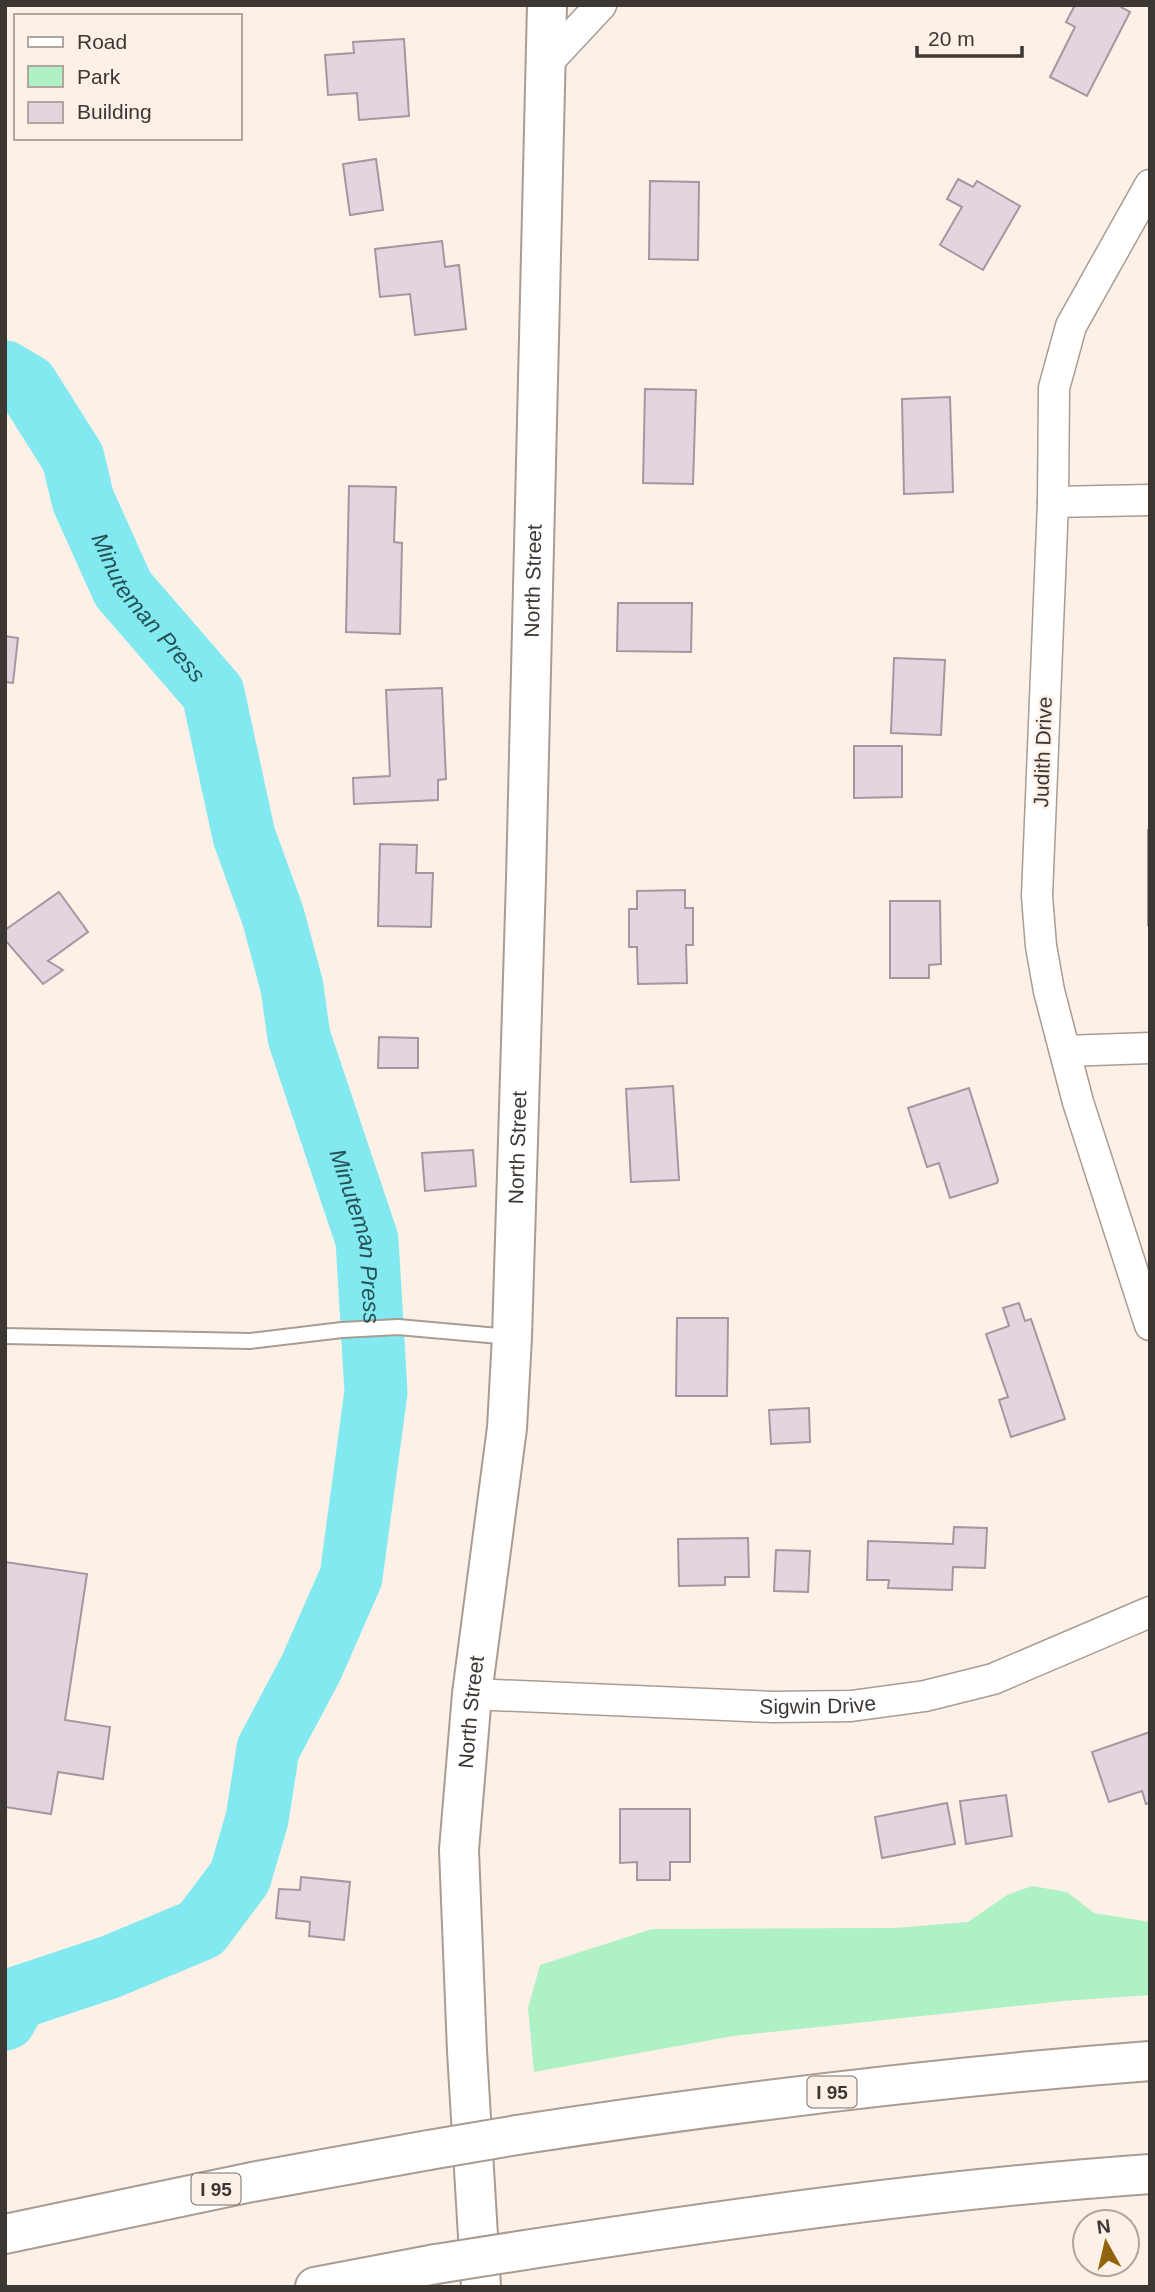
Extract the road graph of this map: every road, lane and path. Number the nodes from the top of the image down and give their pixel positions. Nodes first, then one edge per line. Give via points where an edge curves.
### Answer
1 (547, 5) edge
2 (601, 5) edge
3 (546, 64) junction
4 (1150, 185) edge
5 (1150, 500) edge
6 (1053, 502) junction
7 (1150, 1048) edge
8 (1065, 1051) junction
9 (1150, 1325) edge
10 (5, 1336) edge
11 (512, 1337) junction
12 (1150, 1612) edge
13 (472, 1694) junction
14 (1150, 2061) edge
15 (1150, 2174) edge
16 (5, 2234) edge
17 (315, 2287) edge
18 (481, 2287) edge

1 - 3 main road, North Street
2 - 3 street
3 - 11 main road, North Street
4 - 6 street, Judith Drive via 1071,326 1054,388
5 - 6 street
6 - 8 street, Judith Drive via 1037,896 1049,991
7 - 8 street
8 - 9 street, Judith Drive
10 - 11 lane via 250,1341 398,1327
11 - 13 main road, North Street via 507,1428
12 - 13 street, Sigwin Drive via 993,1679 925,1696 851,1706
13 - 18 main road, North Street via 459,1850
14 - 16 main road, I 95, bridge via 933,2080 517,2135
15 - 17 main road, bridge via 829,2207 525,2250

